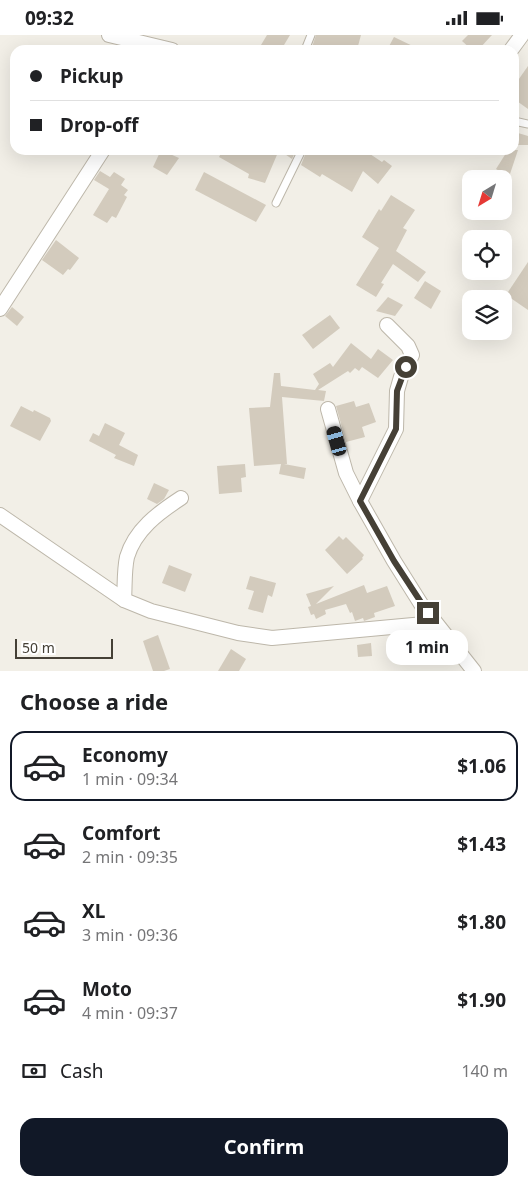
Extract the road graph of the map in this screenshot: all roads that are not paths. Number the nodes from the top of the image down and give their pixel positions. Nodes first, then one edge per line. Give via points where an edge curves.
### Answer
1 (109, 35) edge
2 (150, 45) edge
3 (100, 155) edge
4 (300, 155) edge
5 (276, 203) dead end
6 (0, 309) edge
7 (386, 325) dead end
8 (328, 409) dead end
9 (181, 498) dead end
10 (360, 501) junction
11 (0, 515) edge
12 (124, 600) junction
13 (435, 623) junction
14 (474, 671) edge

1 - 2 street
3 - 6 street
4 - 5 lane
7 - 10 street via 408,346 412,355 397,391 396,429
8 - 10 street via 346,473
9 - 12 street via 150,520 136,540 128,557
10 - 13 street
11 - 12 street
12 - 13 street via 151,611 272,638
13 - 14 street

